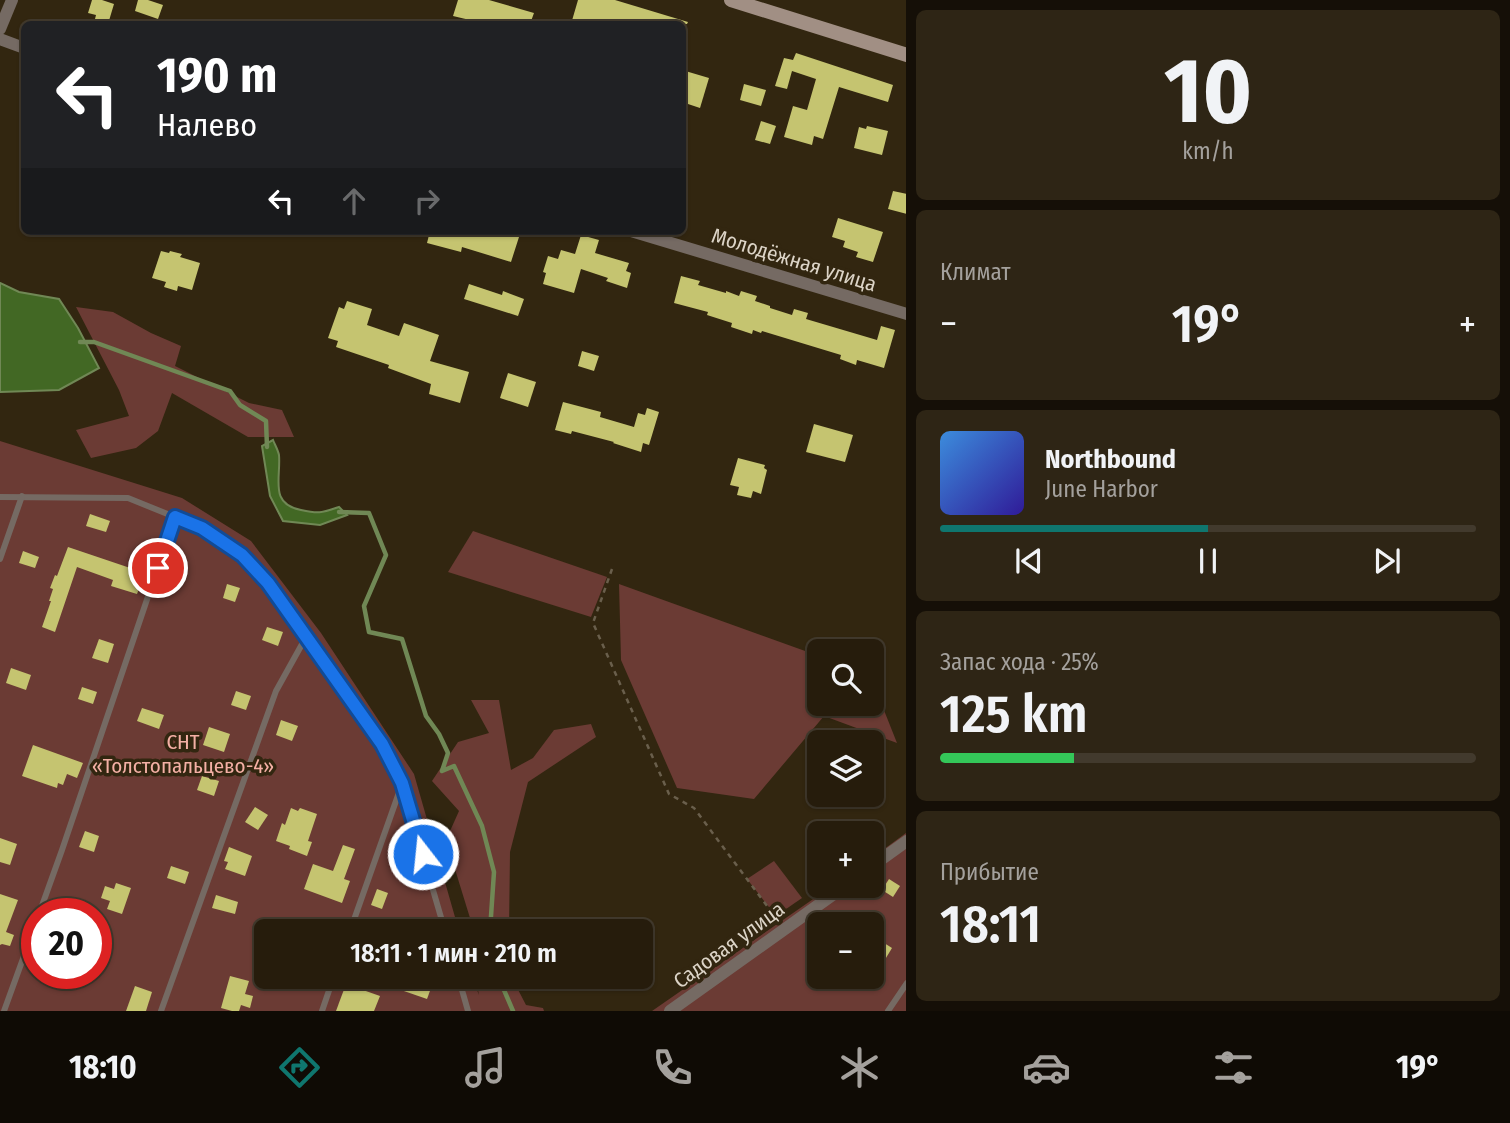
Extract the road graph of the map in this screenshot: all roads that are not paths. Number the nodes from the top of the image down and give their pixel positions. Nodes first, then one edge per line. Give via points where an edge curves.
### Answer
1 (12, 0) edge
2 (731, 0) edge
3 (751, 3) edge
4 (0, 29) edge
5 (0, 39) edge
6 (21, 47) edge
7 (906, 55) edge
8 (644, 235) edge
9 (906, 314) edge
10 (22, 496) junction
11 (0, 497) edge
12 (175, 517) junction
13 (0, 559) edge
14 (306, 637) junction
15 (402, 783) junction
16 (906, 841) edge
17 (884, 857) edge
18 (45, 898) edge
19 (828, 898) edge
20 (354, 919) edge
21 (442, 919) edge
22 (21, 964) edge
23 (906, 983) edge
24 (330, 989) edge
25 (462, 989) edge
26 (4, 1011) edge
27 (161, 1011) edge
28 (322, 1011) edge
29 (468, 1011) edge
30 (670, 1011) edge
31 (888, 1011) edge

1 - 4 street
2 - 3 street
3 - 7 street
5 - 6 street
8 - 9 street, Молодёжная улица
10 - 11 lane
10 - 12 lane via 128,499
10 - 13 lane
12 - 14 lane via 202,528 242,555
12 - 18 lane
14 - 15 lane via 382,744
14 - 27 lane via 276,691
15 - 20 lane
15 - 21 lane
16 - 17 street
19 - 30 street, Садовая улица
22 - 26 lane
23 - 31 lane
24 - 28 lane
25 - 29 lane

